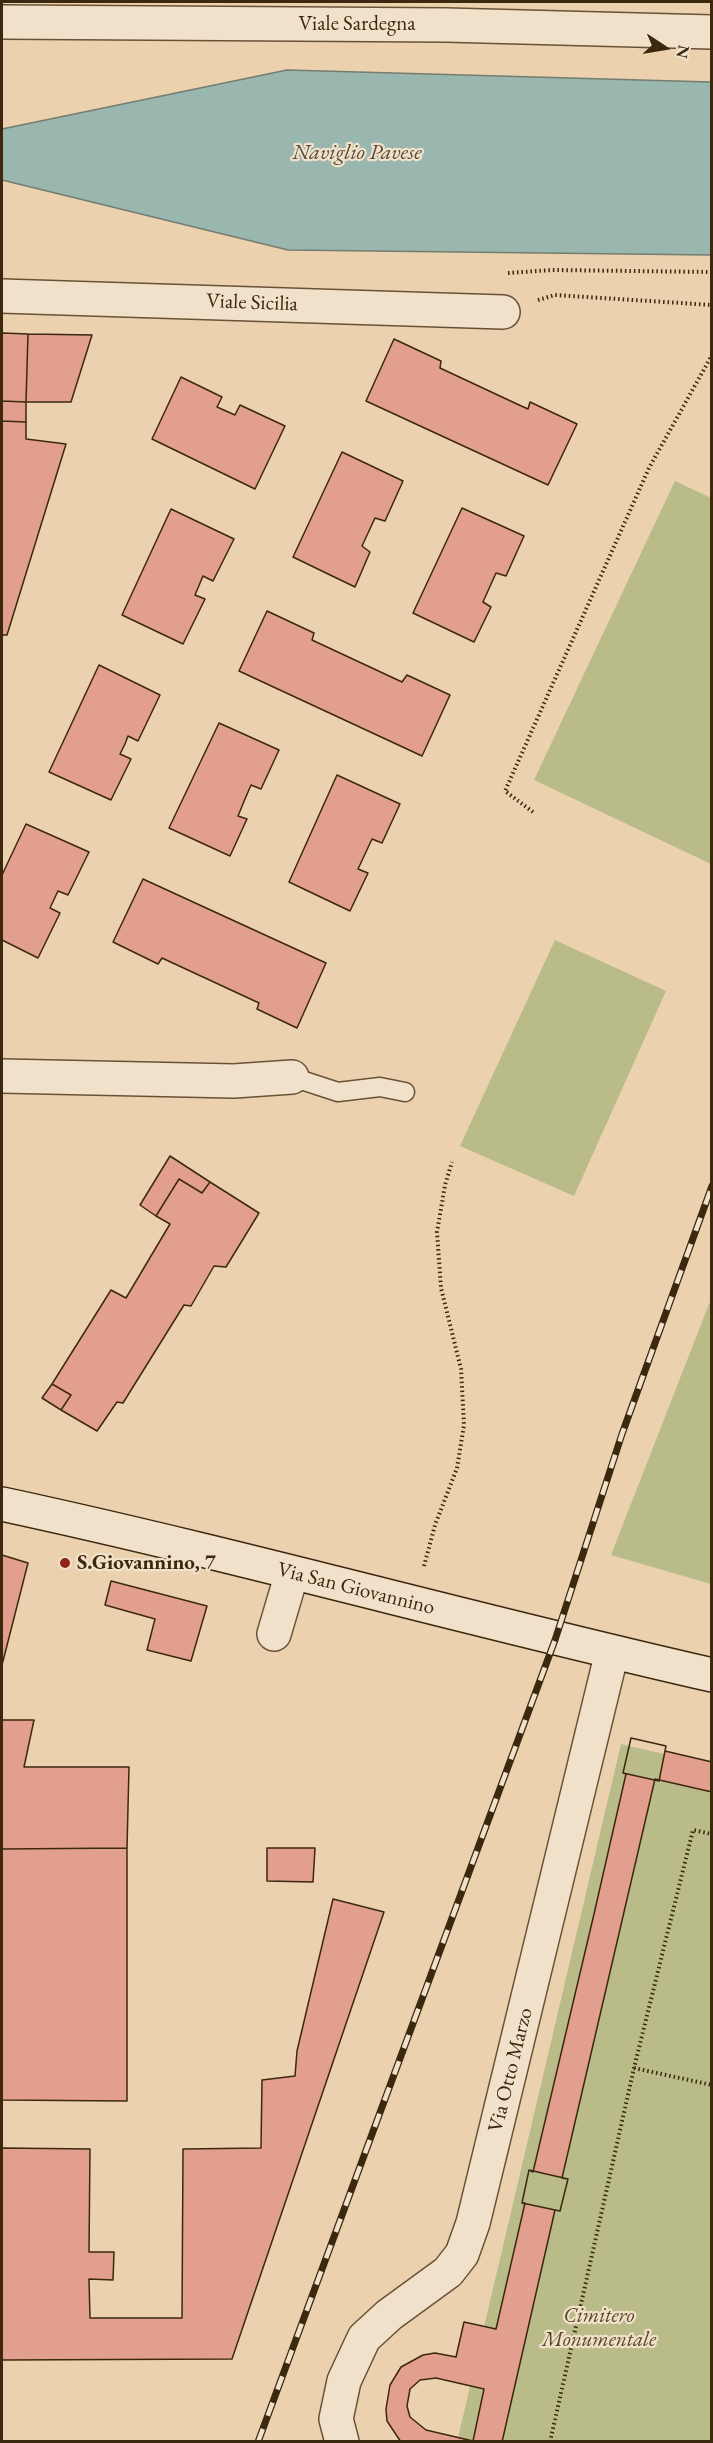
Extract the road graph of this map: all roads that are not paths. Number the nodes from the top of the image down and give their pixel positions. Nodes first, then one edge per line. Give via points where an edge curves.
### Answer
1 (452, 13) edge
2 (2, 22) edge
3 (711, 32) edge
4 (2, 296) edge
5 (503, 312) road end
6 (2, 1076) edge
7 (292, 1077) joint
8 (405, 1092) dead end
9 (2, 1504) edge
10 (292, 1573) junction
11 (274, 1634) dead end
12 (612, 1652) junction
13 (711, 1675) edge
14 (342, 2442) edge

1 - 2 street, Viale Sardegna
1 - 3 street, Viale Sardegna
4 - 5 street, Viale Sicilia
6 - 7 street via 234,1081
7 - 8 lane via 338,1092 380,1087
9 - 10 street, Via San Giovannino via 116,1528
10 - 11 street
10 - 12 street, Via San Giovannino
12 - 13 street, Via San Giovannino
12 - 14 street, Via Otto Marzo via 473,2223 462,2254 448,2272 364,2338 342,2390 336,2419

